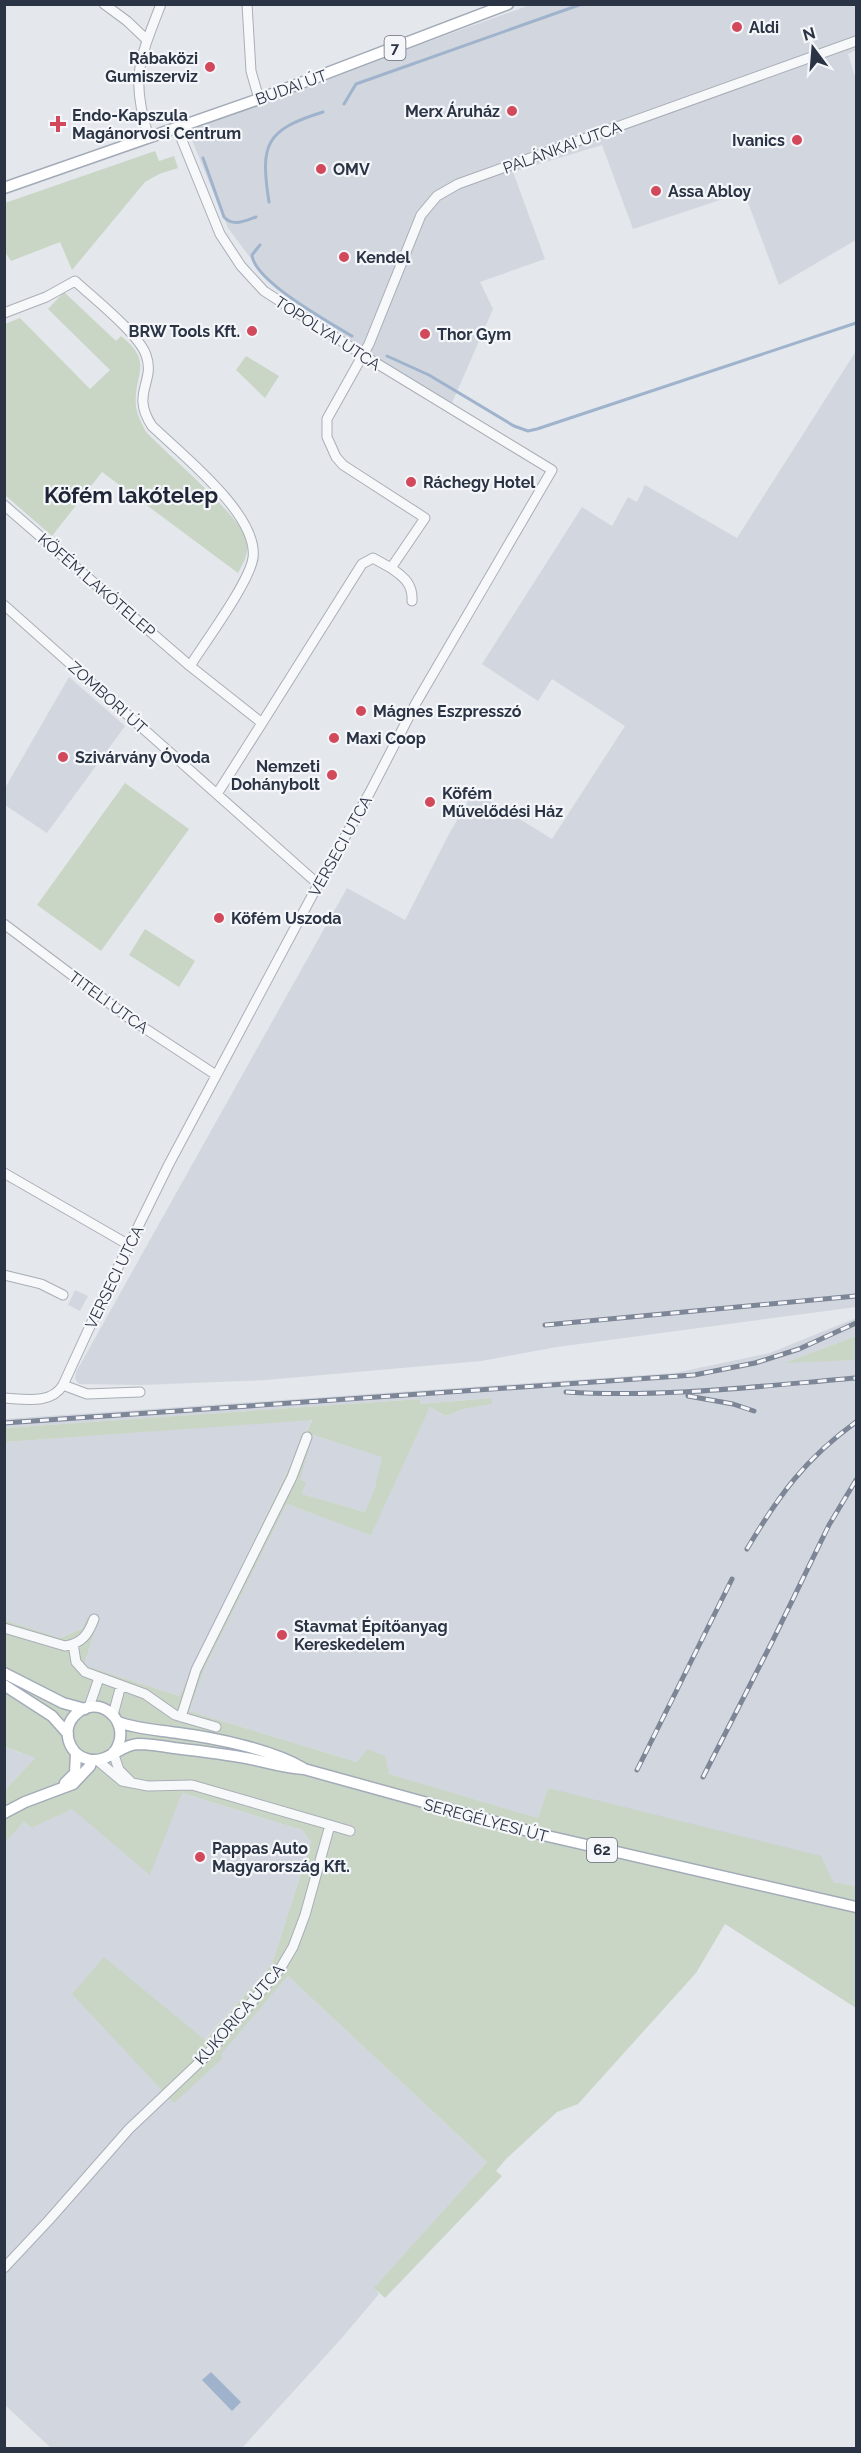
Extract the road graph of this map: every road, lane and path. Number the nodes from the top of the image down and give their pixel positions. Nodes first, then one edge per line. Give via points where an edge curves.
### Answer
1 (104, 4) edge
2 (161, 4) edge
3 (247, 4) edge
4 (508, 4) edge
5 (490, 8) edge
6 (147, 40) junction
7 (856, 41) edge
8 (259, 99) junction
9 (177, 128) junction
10 (149, 138) junction
11 (4, 188) edge
12 (4, 313) edge
13 (363, 356) junction
14 (552, 470) joint
15 (4, 505) edge
16 (391, 568) junction
17 (412, 601) dead end
18 (4, 605) edge
19 (190, 666) junction
20 (262, 723) junction
21 (217, 794) junction
22 (318, 884) junction
23 (4, 924) edge
24 (216, 1076) junction
25 (4, 1173) edge
26 (129, 1245) junction
27 (4, 1275) edge
28 (63, 1295) dead end
29 (62, 1388) junction
30 (140, 1392) dead end
31 (4, 1398) edge
32 (307, 1437) dead end
33 (93, 1619) dead end
34 (4, 1628) edge
35 (73, 1644) junction
36 (4, 1673) edge
37 (99, 1678) junction
38 (4, 1685) edge
39 (121, 1685) junction
40 (87, 1708) junction
41 (181, 1717) junction
42 (116, 1718) junction
43 (216, 1727) dead end
44 (68, 1734) junction
45 (114, 1751) junction
46 (76, 1754) junction
47 (94, 1760) junction
48 (304, 1769) junction
49 (131, 1783) junction
50 (60, 1787) junction
51 (4, 1813) edge
52 (330, 1825) junction
53 (350, 1831) dead end
54 (856, 1907) edge
55 (4, 2268) edge

1 - 6 street
2 - 6 street
3 - 8 street via 251,71
4 - 5 main road, BUDAI ÚT / 7
5 - 8 main road, BUDAI ÚT / 7
6 - 10 street via 137,87
7 - 13 street, PALÁNKAI UTCA via 447,188 428,204 415,225
8 - 9 main road, BUDAI ÚT / 7
9 - 10 main road, BUDAI ÚT / 7
9 - 13 street, TOPOLYAI UTCA via 220,234 241,266 275,300
10 - 11 main road, BUDAI ÚT / 7
12 - 19 street via 75,281 133,336 146,355 141,400 152,426 244,521 250,533 253,559 247,576
13 - 14 street, TOPOLYAI UTCA
13 - 16 street via 330,412 327,437 343,465 425,518
14 - 22 street, VERSECI UTCA via 416,703
15 - 19 street, KÖFÉM LAKÓTELEP
16 - 17 street via 407,581
16 - 20 street via 373,558 363,564
18 - 21 street, ZOMBORI ÚT
19 - 20 street, KÖFÉM LAKÓTELEP
20 - 21 street
21 - 22 street, ZOMBORI ÚT
22 - 24 street, VERSECI UTCA
23 - 24 street, TITELI UTCA via 129,1018
24 - 26 street, VERSECI UTCA
25 - 26 street
26 - 29 street, VERSECI UTCA
27 - 28 street via 33,1281
29 - 30 street via 87,1394
29 - 31 street via 45,1398
32 - 41 street via 292,1476 196,1670
33 - 35 street via 85,1637
34 - 35 street via 58,1645
35 - 37 street via 79,1668
36 - 40 main road, 62 via 63,1702
37 - 39 street
37 - 40 street
38 - 44 main road via 52,1716
39 - 41 street via 145,1694
39 - 42 street
40 - 42 main road, 62 via 102,1708
40 - 44 main road via 74,1716
41 - 43 street
42 - 45 main road via 121,1734
42 - 48 main road, 62 via 137,1727 199,1736 276,1755
44 - 46 main road
45 - 47 main road, SEREGÉLYESI ÚT / 62
45 - 48 main road, SEREGÉLYESI ÚT / 62 via 137,1744 152,1745
45 - 49 street via 119,1770
46 - 47 main road
46 - 50 main road via 75,1773
47 - 49 street via 116,1779
47 - 50 main road via 77,1782
48 - 54 main road, SEREGÉLYESI ÚT / 62 via 543,1835
49 - 52 street via 192,1785
50 - 51 main road
52 - 53 street
52 - 55 street, KUKORICA UTCA via 305,1915 280,1969 206,2056 129,2129

